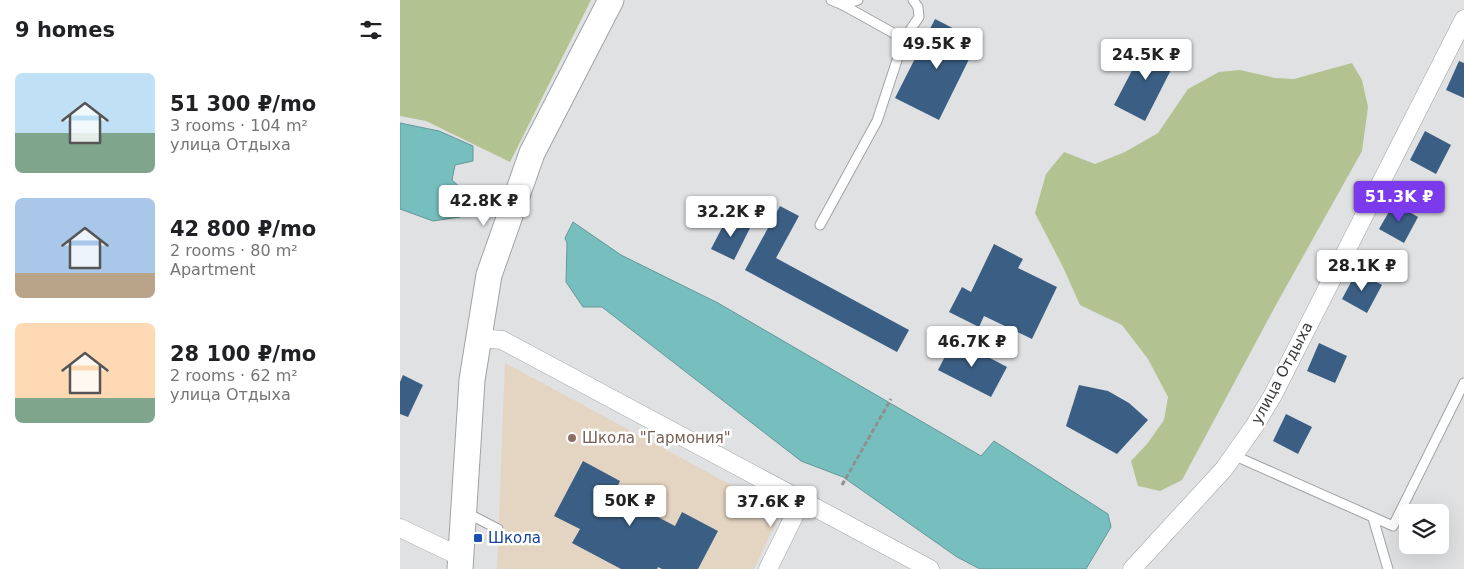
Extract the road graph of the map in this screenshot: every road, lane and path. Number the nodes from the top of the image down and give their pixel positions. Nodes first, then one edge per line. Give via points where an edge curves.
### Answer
1 (611, 0) edge
2 (831, 0) edge
3 (858, 0) edge
4 (913, 0) edge
5 (843, 5) junction
6 (1464, 19) edge
7 (904, 38) junction
8 (820, 225) dead end
9 (479, 338) junction
10 (1464, 383) edge
11 (891, 398) dead end
12 (1233, 455) junction
13 (842, 485) dead end
14 (802, 500) junction
15 (464, 511) junction
16 (1373, 518) junction
17 (400, 528) edge
18 (498, 528) dead end
19 (461, 563) edge
20 (768, 569) edge
21 (930, 569) edge
22 (1132, 569) edge
23 (1388, 569) edge

1 - 9 main road via 532,152 489,274
2 - 5 lane
3 - 5 lane
4 - 7 lane via 919,17
5 - 7 lane
6 - 12 street, улица Отдыха via 1273,395
7 - 8 lane via 877,121
9 - 14 street via 502,340
9 - 15 main road via 472,380
10 - 16 lane via 1393,526
11 - 13 path
12 - 16 lane
12 - 22 street, улица Отдыха via 1224,469
14 - 20 street
14 - 21 street
15 - 18 lane
15 - 19 main road
16 - 23 lane
17 - 19 street

